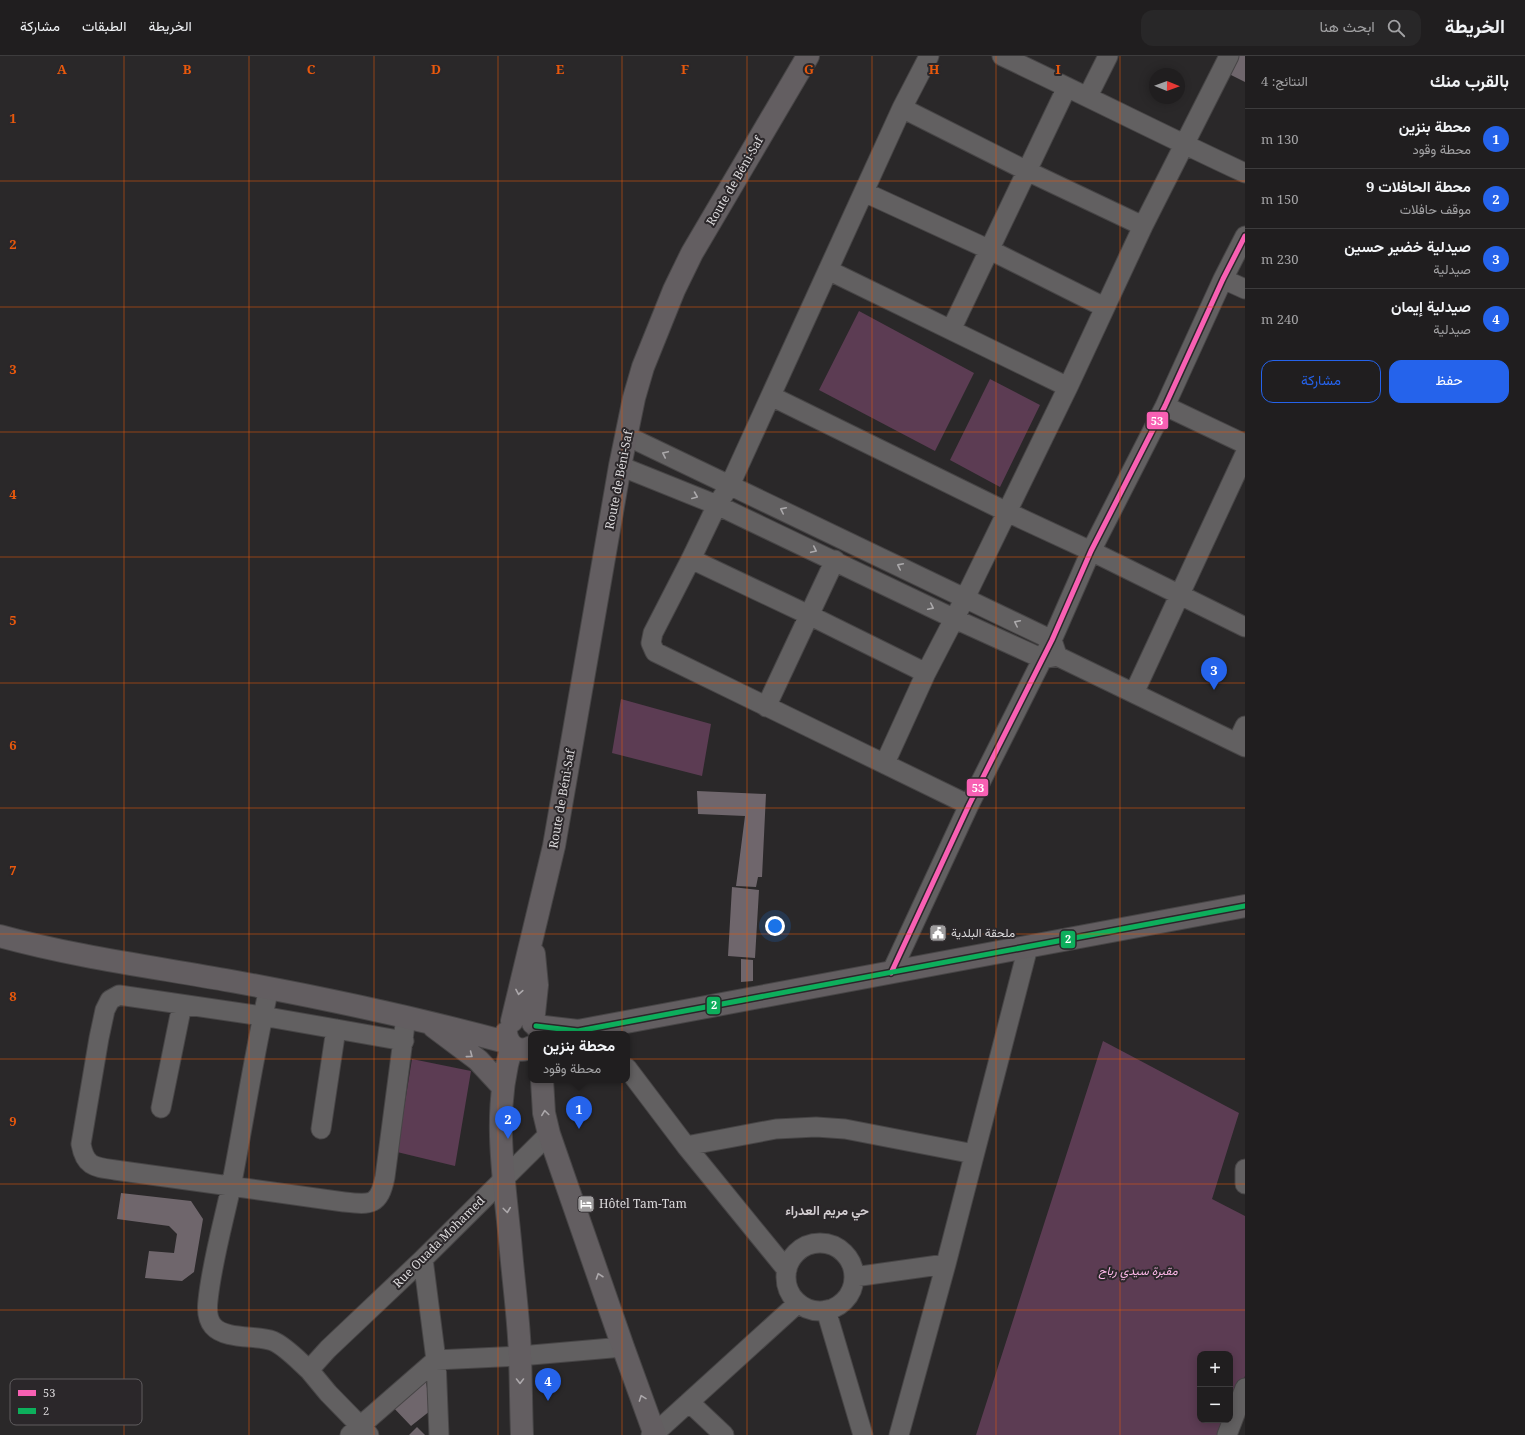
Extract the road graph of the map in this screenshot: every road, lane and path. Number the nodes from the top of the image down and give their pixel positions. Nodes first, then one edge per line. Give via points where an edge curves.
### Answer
1 (808, 56) edge
2 (929, 56) edge
3 (1002, 56) edge
4 (1108, 56) edge
5 (1229, 56) edge
6 (1067, 87) junction
7 (1088, 96) junction
8 (902, 108) junction
9 (1184, 145) junction
10 (1027, 171) junction
11 (1245, 173) edge
12 (864, 192) junction
13 (1143, 226) junction
14 (1245, 236) edge
15 (990, 250) junction
16 (828, 270) junction
17 (1223, 279) junction
18 (1245, 289) edge
19 (1104, 308) junction
20 (951, 330) junction
21 (1068, 387) junction
22 (771, 396) junction
23 (1165, 406) junction
24 (627, 436) junction
25 (1245, 444) edge
26 (1245, 454) edge
27 (620, 466) junction
28 (730, 485) junction
29 (717, 505) junction
30 (1006, 512) junction
31 (1091, 551) junction
32 (691, 559) junction
33 (834, 560) junction
34 (1179, 595) junction
35 (965, 598) junction
36 (809, 614) junction
37 (955, 619) junction
38 (1245, 627) edge
39 (1051, 652) junction
40 (926, 673) junction
41 (1134, 693) junction
42 (766, 707) junction
43 (1242, 739) edge
44 (885, 763) junction
45 (969, 805) junction
46 (1245, 906) edge
47 (0, 936) edge
48 (1028, 947) junction
49 (891, 973) junction
50 (269, 988) junction
51 (182, 1005) junction
52 (262, 1016) junction
53 (406, 1017) junction
54 (428, 1022) junction
55 (336, 1029) junction
56 (592, 1031) edge
57 (523, 1033) edge
58 (404, 1042) junction
59 (630, 1072) edge
60 (542, 1083) edge
61 (503, 1087) junction
62 (161, 1108) dead end
63 (321, 1129) dead end
64 (549, 1134) junction
65 (686, 1146) junction
66 (974, 1154) junction
67 (1245, 1169) edge
68 (503, 1179) junction
69 (1245, 1184) edge
70 (231, 1186) junction
71 (423, 1259) junction
72 (946, 1264) junction
73 (787, 1270) junction
74 (854, 1277) junction
75 (798, 1303) junction
76 (826, 1310) junction
77 (623, 1347) junction
78 (520, 1356) junction
79 (436, 1360) junction
80 (309, 1370) junction
81 (1245, 1388) edge
82 (689, 1402) junction
83 (359, 1432) edge
84 (654, 1434) edge
85 (439, 1435) edge
86 (522, 1435) edge
87 (724, 1435) edge
88 (863, 1435) edge
89 (899, 1435) edge
90 (1227, 1435) edge

1 - 24 main road, Route de Béni-Saf via 692,253 674,290 643,367
2 - 8 street
3 - 6 street
4 - 7 street
5 - 9 street
6 - 7 street
6 - 10 street
7 - 9 street
8 - 10 street
8 - 12 street
9 - 11 street
9 - 13 street
10 - 13 street
10 - 15 street
12 - 15 street
12 - 16 street
13 - 19 street
14 - 17 street
15 - 19 street
15 - 20 street
16 - 20 street
16 - 22 street
17 - 18 street
17 - 23 street
19 - 21 street
20 - 21 street
21 - 30 street
22 - 28 street
22 - 30 street
23 - 25 street
23 - 31 street
24 - 27 main road, Route de Béni-Saf
28 -> 24 street
26 - 34 street
27 -> 29 street
27 - 57 main road, Route de Béni-Saf via 554,846 532,940 536,985
28 - 29 street
35 -> 28 street
29 - 32 street
29 -> 33 street
30 - 31 street
30 - 35 street
31 - 34 street
31 - 39 street
32 - 36 street
32 - 42 street via 653,633 651,643 655,652
33 - 36 street
33 -> 37 street
34 - 38 street
34 - 41 street
35 - 37 street
39 -> 35 street
36 - 40 street
36 - 42 street
37 - 39 street
37 - 40 street
39 - 41 street
39 - 45 street
40 - 44 street
41 - 43 street
42 - 44 street
44 - 45 street
45 - 49 street
46 - 48 main road
47 - 50 main road via 105,959
48 - 49 main road
48 - 66 street
49 - 56 main road
50 - 52 street
50 - 53 main road
51 - 52 street
51 - 62 street
51 - 70 street via 119,995 110,1000 105,1010 95,1061 81,1144 83,1155 87,1162 101,1168
52 - 55 street
52 - 70 street
53 - 54 main road
53 - 58 street
54 - 57 main road via 471,1032
54 -> 61 main road via 478,1060
55 - 58 street
55 - 63 street
57 - 61 main road via 507,1062
58 - 70 street via 385,1178 382,1192 376,1201 364,1204
59 - 65 street
64 -> 60 main road via 544,1113
61 - 68 main road
64 - 68 street, Rue Ouada Mohamed
77 -> 64 main road
65 - 66 street via 776,1129 816,1127 845,1129
65 - 73 street
66 - 72 street
67 - 69 street
68 - 71 street, Rue Ouada Mohamed
68 -> 78 main road
70 - 80 street via 212,1275 208,1317 213,1325 228,1334 276,1342
71 - 79 street
71 - 80 street, Rue Ouada Mohamed
72 - 74 street
72 - 89 street
73 - 74 street via 798,1251 807,1245 829,1244 847,1256
73 - 75 street via 788,1288
74 - 76 street via 852,1289 846,1299
75 - 76 street via 816,1311
75 - 82 street
76 - 88 street
77 - 78 street
84 -> 77 main road
78 - 79 street
78 -> 86 main road
79 - 83 street
79 - 85 street
80 - 83 street
81 - 90 street
82 - 84 street
82 - 87 street

